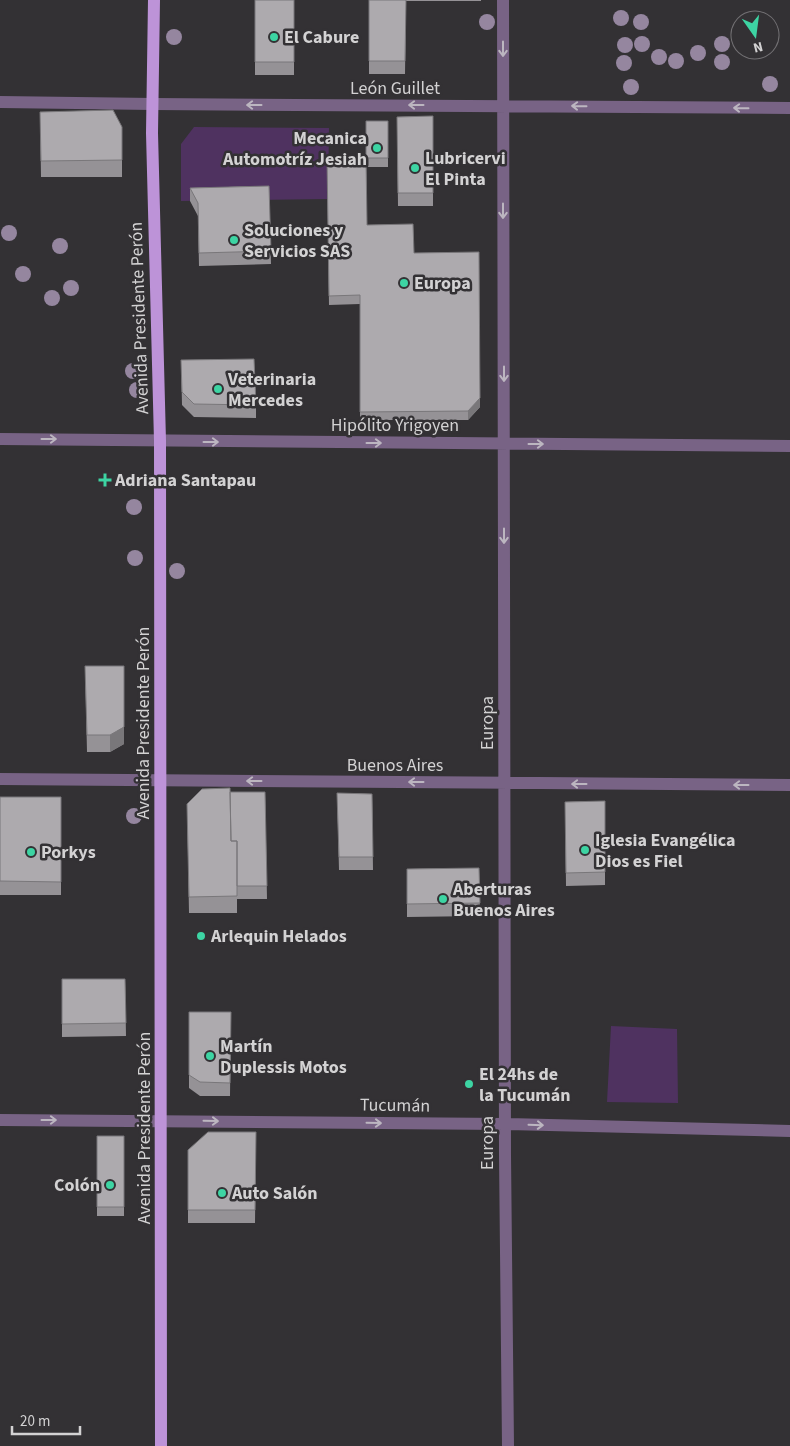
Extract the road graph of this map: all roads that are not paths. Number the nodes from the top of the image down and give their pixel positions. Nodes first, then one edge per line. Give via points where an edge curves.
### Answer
1 (154, 0) edge
2 (503, 0) edge
3 (0, 102) edge
4 (152, 104) junction
5 (504, 106) junction
6 (790, 108) edge
7 (0, 439) edge
8 (160, 441) junction
9 (504, 444) junction
10 (790, 446) edge
11 (0, 779) edge
12 (161, 780) junction
13 (505, 783) junction
14 (790, 785) edge
15 (0, 1120) edge
16 (161, 1121) junction
17 (505, 1124) junction
18 (790, 1131) edge
19 (161, 1446) edge
20 (508, 1446) edge

1 - 4 main road, Avenida Presidente Perón
2 -> 5 street, Europa
3 - 4 street, León Guillet
5 -> 4 street, León Guillet
4 - 8 main road, Avenida Presidente Perón
6 -> 5 street, León Guillet
5 -> 9 street, Europa
7 -> 8 street, Hipólito Yrigoyen
8 -> 9 street, Hipólito Yrigoyen
8 - 12 main road, Avenida Presidente Perón
9 -> 10 street, Hipólito Yrigoyen
9 -> 13 street, Europa
11 - 12 street, Buenos Aires
13 -> 12 street, Buenos Aires
12 - 16 main road, Avenida Presidente Perón
14 -> 13 street, Buenos Aires
13 - 17 street, Europa
15 -> 16 street, Tucumán
16 -> 17 street, Tucumán
16 - 19 main road, Avenida Presidente Perón
17 -> 18 street, Tucumán
17 - 20 street, Europa

